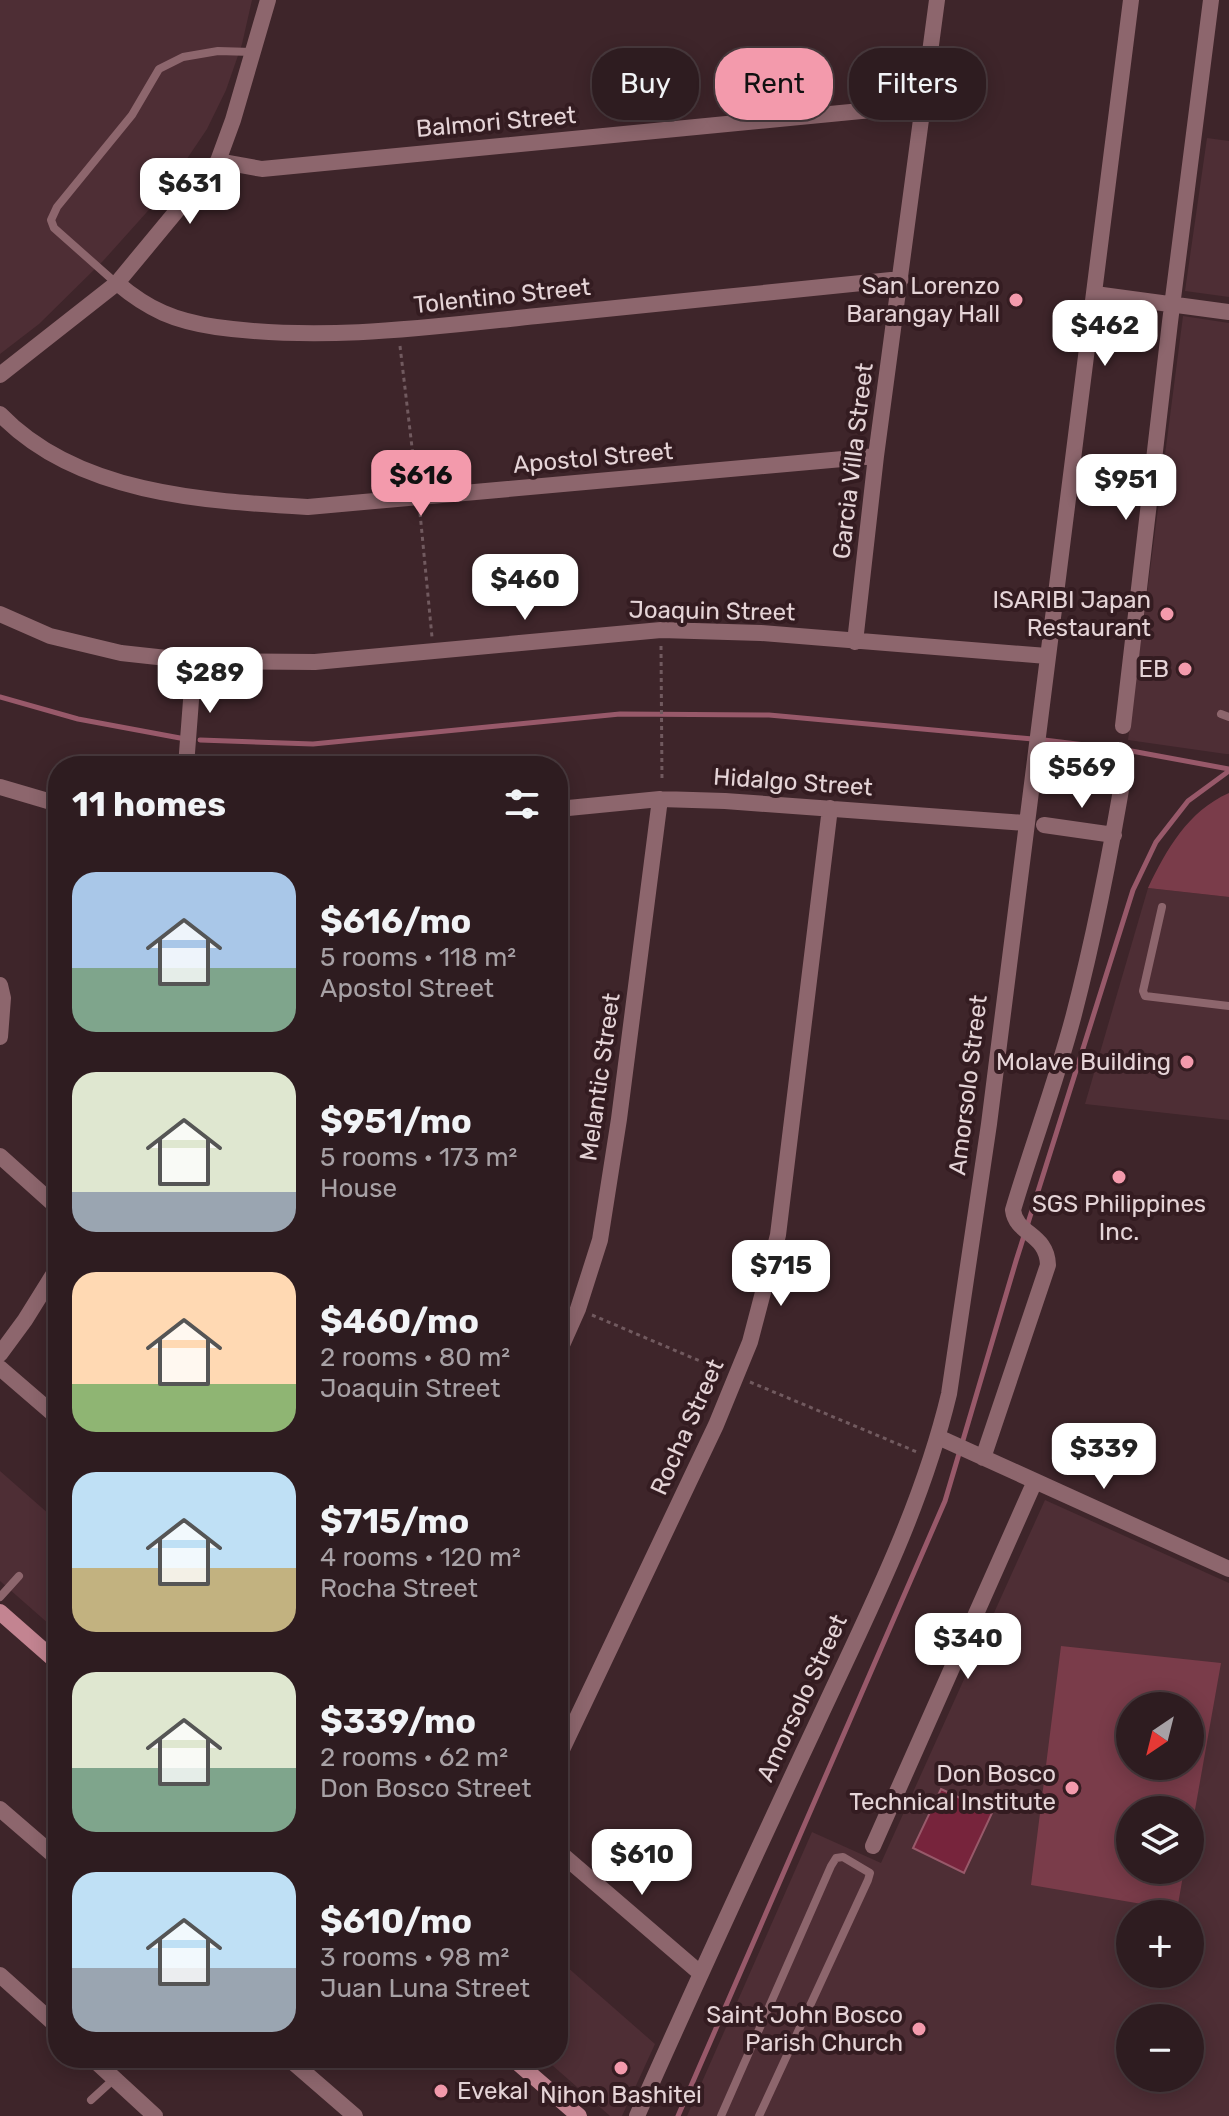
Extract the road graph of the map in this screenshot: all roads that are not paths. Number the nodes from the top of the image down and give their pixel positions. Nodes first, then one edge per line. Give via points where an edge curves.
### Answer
1 (268, 0) edge
2 (937, 0) edge
3 (1131, 0) edge
4 (1211, 0) edge
5 (931, 48) edge
6 (253, 52) junction
7 (849, 112) edge
8 (921, 120) edge
9 (218, 161) junction
10 (901, 279) junction
11 (117, 283) junction
12 (1095, 294) junction
13 (1172, 303) junction
14 (1229, 312) edge
15 (0, 375) edge
16 (0, 414) edge
17 (876, 456) junction
18 (0, 614) edge
19 (855, 642) junction
20 (1047, 656) junction
21 (194, 661) junction
22 (1123, 726) dead end
23 (187, 756) edge
24 (1125, 766) dead end
25 (0, 787) edge
26 (660, 799) junction
27 (48, 801) edge
28 (568, 808) edge
29 (830, 808) junction
30 (1025, 823) junction
31 (1044, 825) dead end
32 (1114, 835) junction
33 (1162, 907) dead end
34 (0, 985) edge
35 (1229, 1006) edge
36 (0, 1037) edge
37 (0, 1156) edge
38 (48, 1199) edge
39 (48, 1283) edge
40 (568, 1332) edge
41 (0, 1354) edge
42 (0, 1368) edge
43 (48, 1409) edge
44 (938, 1437) junction
45 (983, 1458) junction
46 (1035, 1481) junction
47 (1229, 1569) edge
48 (19, 1576) dead end
49 (0, 1597) edge
50 (0, 1612) edge
51 (48, 1654) edge
52 (568, 1737) edge
53 (0, 1809) edge
54 (873, 1846) dead end
55 (48, 1850) edge
56 (568, 1860) edge
57 (700, 1973) junction
58 (0, 1975) edge
59 (48, 2018) edge
60 (102, 2068) edge
61 (300, 2068) edge
62 (524, 2068) edge
63 (114, 2079) junction
64 (555, 2094) junction
65 (91, 2100) dead end
66 (155, 2116) edge
67 (355, 2116) edge
68 (572, 2116) edge
69 (579, 2116) edge
70 (637, 2116) edge
71 (721, 2116) edge
72 (759, 2116) edge

1 - 6 street
2 - 5 street, Garcia Villa Street
3 - 12 street, Amorsolo Street
4 - 13 street
6 - 9 street
6 - 11 lane via 183,57 159,69 132,115 57,207 51,220 54,228
7 - 9 street, Balmori Street via 262,169
8 - 10 street, Garcia Villa Street
9 - 11 street
10 - 11 street, Tolentino Street via 398,330 296,333 214,327 172,317 148,308
10 - 17 street, Garcia Villa Street
11 - 15 street
12 - 13 street
12 - 20 street, Amorsolo Street
13 - 14 street
13 - 22 street
16 - 17 street, Apostol Street via 48,453 100,476 236,503 308,507
17 - 19 street, Garcia Villa Street
18 - 21 street, Joaquin Street via 78,643
19 - 20 street, Joaquin Street
19 - 21 street, Joaquin Street via 661,630 315,662
20 - 30 street, Amorsolo Street
21 - 23 street
24 - 32 street
25 - 27 street
26 - 28 street, Hidalgo Street
26 - 29 street, Hidalgo Street
26 - 40 street, Melantic Street via 600,1240
29 - 30 street, Hidalgo Street
29 - 52 street, Rocha Street via 778,1235 759,1313 737,1377
30 - 44 street, Amorsolo Street via 989,1124
31 - 32 street
32 - 45 street via 1072,1022 1013,1210 1018,1223 1042,1242 1048,1265
33 - 35 lane via 1145,996
34 - 36 street
37 - 38 street
39 - 41 street
42 - 43 street
44 - 45 street
44 - 57 street, Amorsolo Street via 900,1546
45 - 46 street
46 - 47 street
46 - 54 street
48 - 49 lane
50 - 51 main road
53 - 55 street
56 - 57 street
57 - 70 street, Amorsolo Street
58 - 59 street
60 - 63 street
61 - 67 street
62 - 64 main road
63 - 65 lane
63 - 66 street
64 - 68 main road
64 - 69 main road
71 - 72 lane via 831,1866 843,1857 870,1873 868,1880

